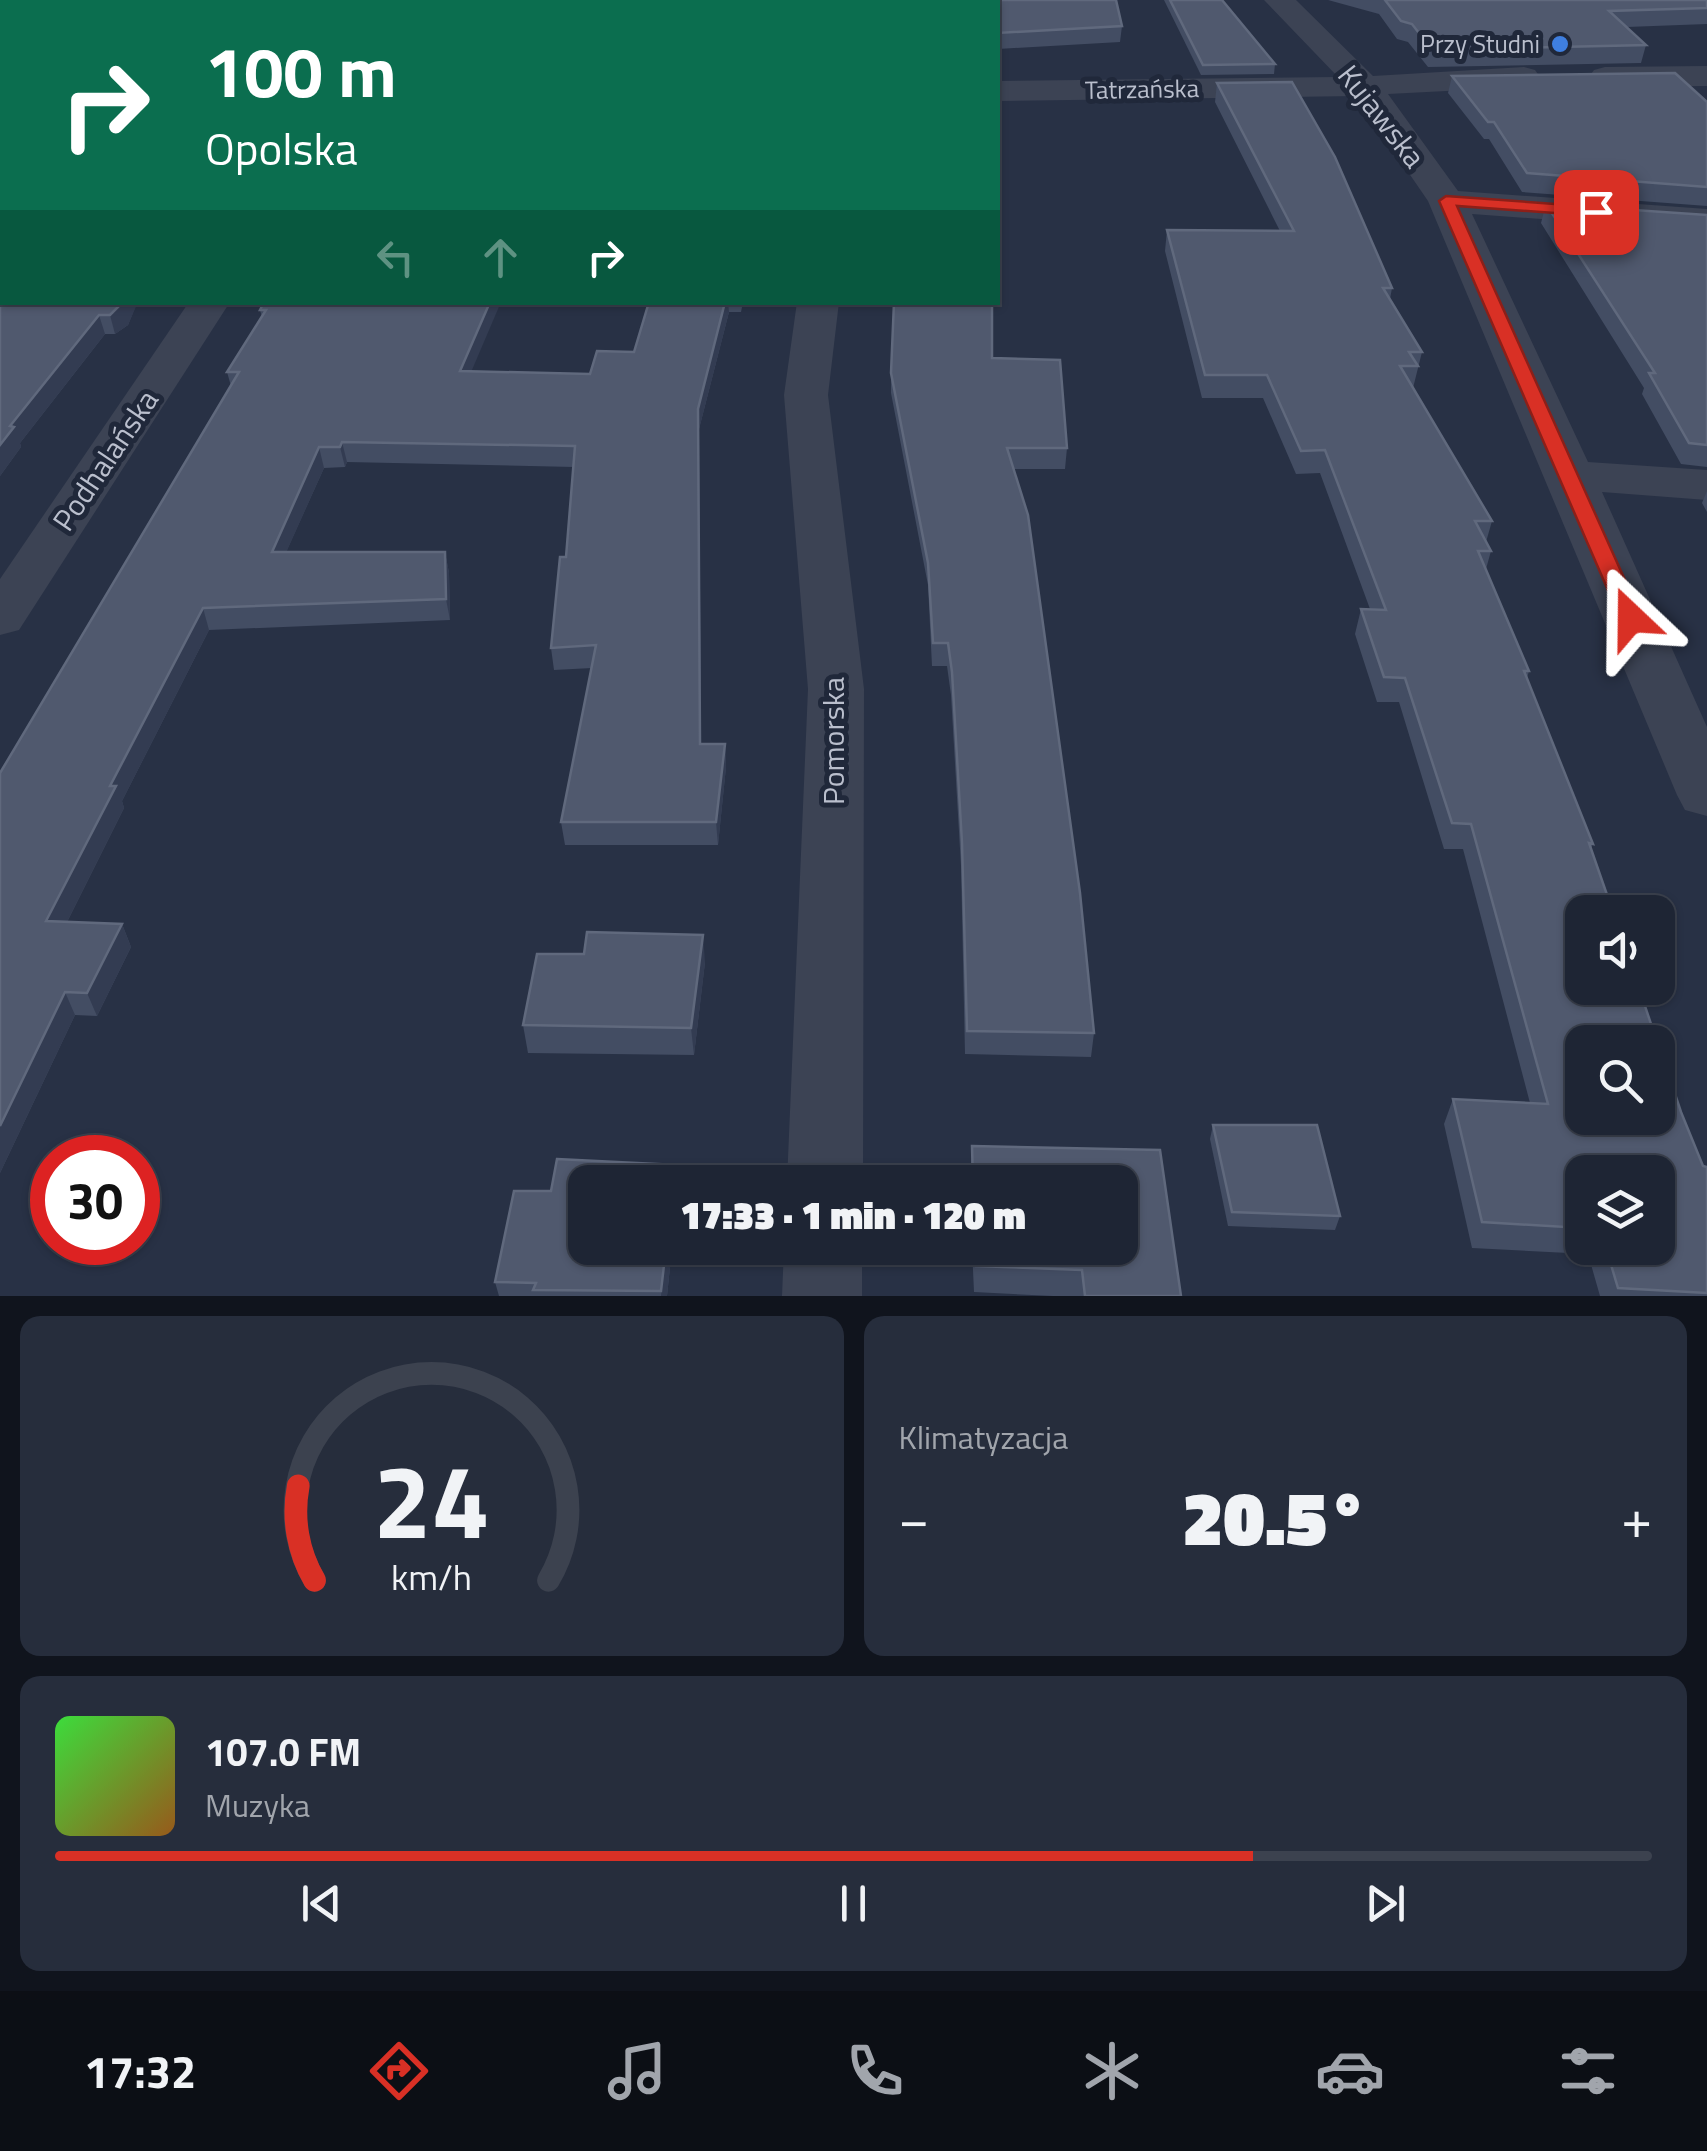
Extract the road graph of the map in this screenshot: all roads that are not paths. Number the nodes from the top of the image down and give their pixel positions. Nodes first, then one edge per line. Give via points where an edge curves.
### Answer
1 (1279, 0) edge
2 (1707, 76) edge
3 (1365, 86) junction
4 (1000, 91) edge
5 (1446, 201) junction
6 (1707, 220) edge
7 (208, 305) edge
8 (818, 305) edge
9 (1570, 476) junction
10 (1707, 485) edge
11 (20, 558) edge
12 (0, 618) edge
13 (1707, 796) edge
14 (824, 1165) edge
15 (823, 1265) edge
16 (822, 1296) edge

1 - 3 street, Kujawska
2 - 3 street, Tatrzańska via 1464,78
3 - 4 street, Tatrzańska
3 - 5 street, Kujawska
5 - 6 street
5 - 9 street, Kujawska
7 - 11 street, Podhalańska
8 - 14 street, Pomorska via 806,395 836,689
9 - 10 street
9 - 13 street, Kujawska
11 - 12 street, Podhalańska
15 - 16 street

